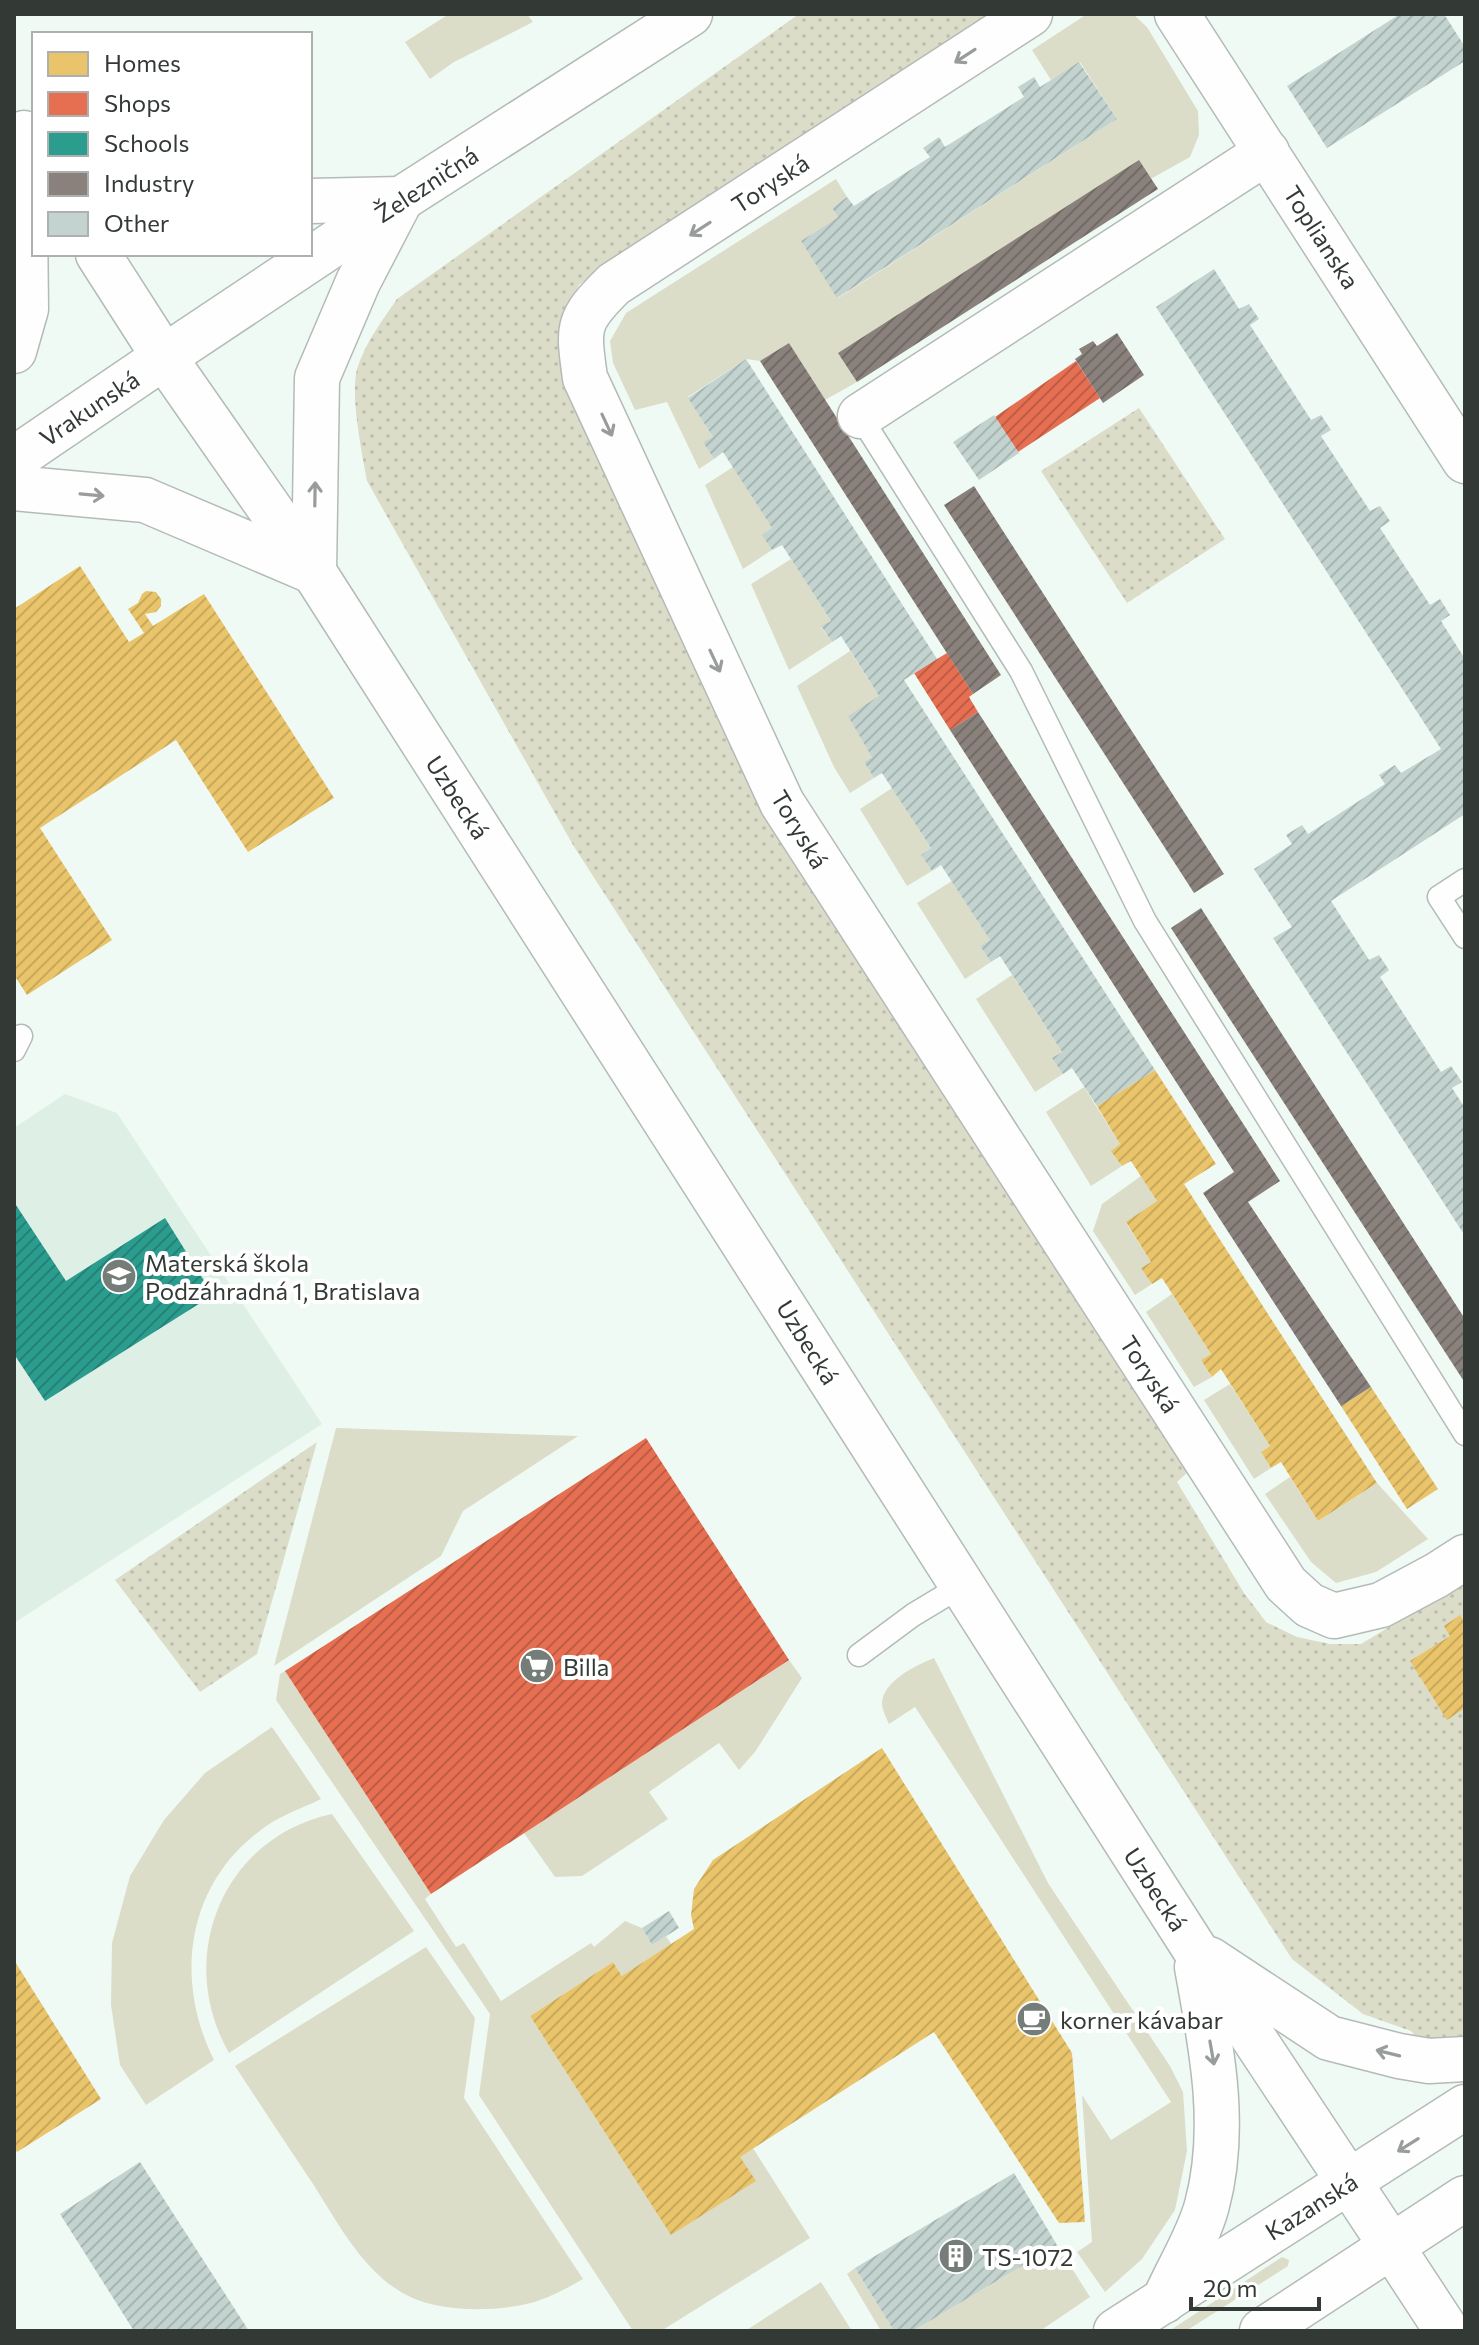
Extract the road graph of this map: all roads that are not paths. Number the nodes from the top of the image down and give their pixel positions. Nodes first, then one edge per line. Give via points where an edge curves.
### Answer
1 (690, 14) edge
2 (1030, 14) edge
3 (1177, 14) edge
4 (27, 134) edge
5 (1267, 152) junction
6 (401, 199) junction
7 (312, 201) edge
8 (99, 256) edge
9 (14, 351) edge
10 (164, 357) junction
11 (860, 416) joint
12 (14, 459) edge
13 (1465, 461) edge
14 (14, 488) edge
15 (314, 572) junction
16 (1465, 880) edge
17 (1465, 937) edge
18 (1465, 1434) edge
19 (1465, 1557) edge
20 (961, 1586) junction
21 (859, 1655) dead end
22 (1194, 1948) junction
23 (1465, 2059) edge
24 (1465, 2107) edge
25 (1350, 2181) junction
26 (1465, 2198) edge
27 (1392, 2247) junction
28 (1164, 2301) junction
29 (1116, 2331) edge
30 (1262, 2331) edge
31 (1447, 2331) edge

1 - 6 street, Železničná
2 -> 19 street, Toryská via 614,284 592,306 579,334 585,378 782,803 1286,1584 1309,1605 1334,1616 1381,1605
3 - 5 street, Toplianska
4 - 9 street via 26,309
5 - 11 street
5 - 13 street, Toplianska
6 - 7 street
6 - 10 street, Železničná
15 -> 6 street via 317,378
8 - 10 street, Uzbecká
10 - 12 street, Vrakunská
10 - 15 street, Uzbecká
11 - 18 lane via 1021,671 1145,921
14 -> 15 street via 145,500
15 - 20 street, Uzbecká
16 - 17 lane via 1439,897
20 - 21 lane
20 - 22 street, Uzbecká
23 -> 22 street via 1429,2061 1329,2038
22 - 25 street, Uzbecká
22 -> 28 street via 1215,2067 1216,2162 1206,2208
24 -> 25 street, Kazanská
25 - 27 street, Uzbecká
25 - 28 street, Kazanská
26 - 27 street
27 - 30 street
27 - 31 street, Uzbecká
28 - 29 street, Kazanská

